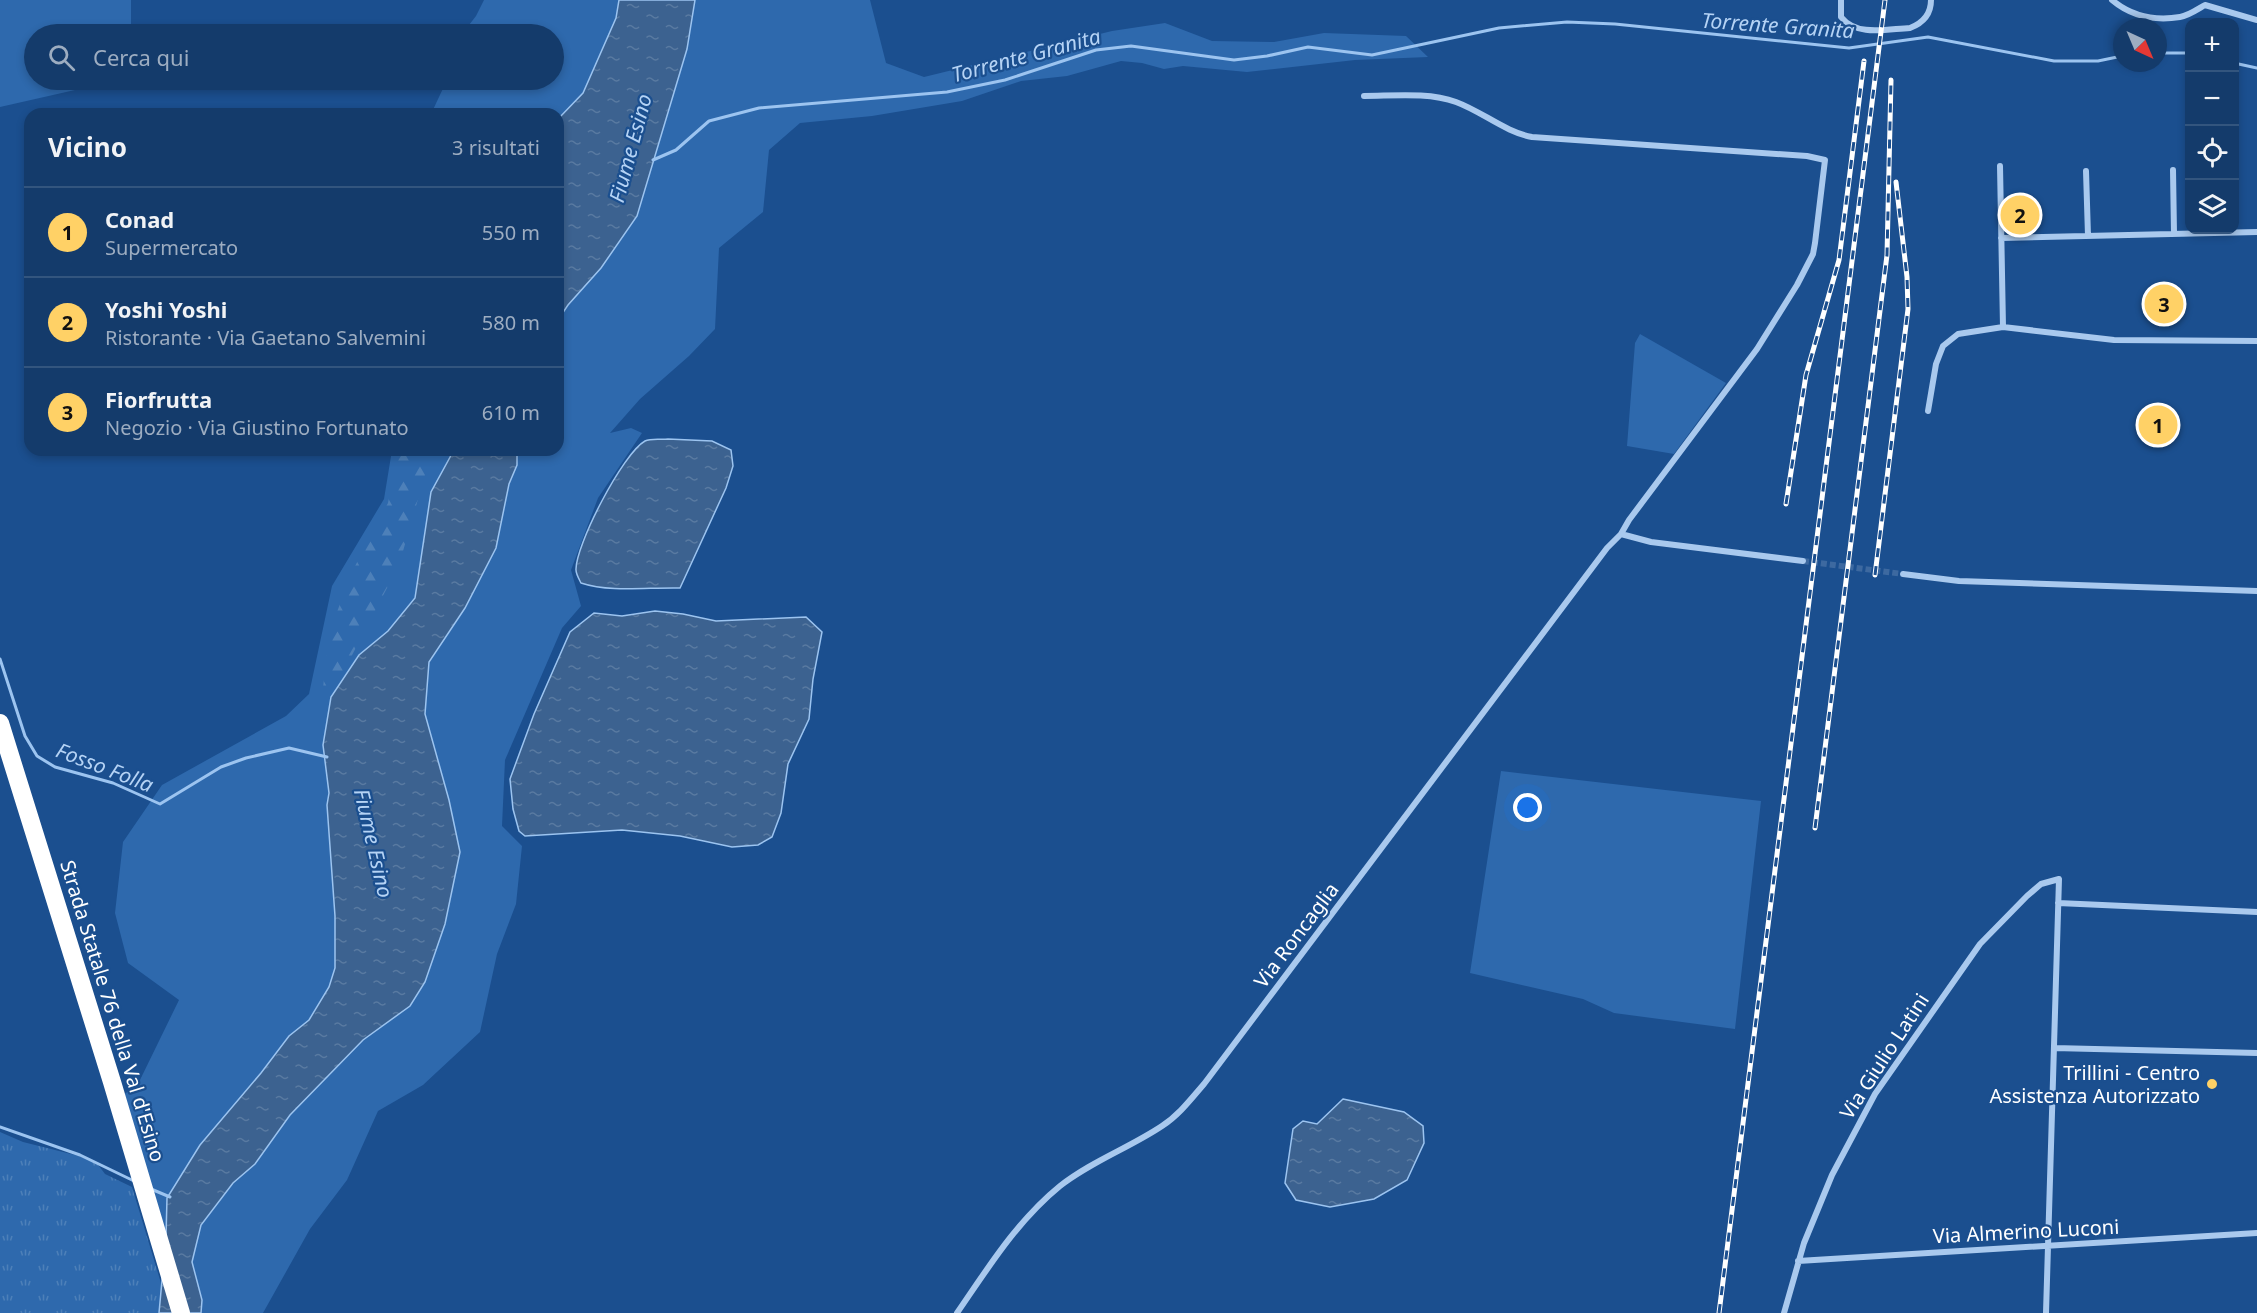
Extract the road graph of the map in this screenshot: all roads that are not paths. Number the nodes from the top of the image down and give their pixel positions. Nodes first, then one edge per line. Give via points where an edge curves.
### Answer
1 (1841, 0) edge
2 (1931, 0) edge
3 (2112, 0) edge
4 (2257, 20) edge
5 (1364, 96) dead end
6 (2000, 166) dead end
7 (2173, 170) dead end
8 (2086, 171) dead end
9 (2257, 232) edge
10 (2174, 234) junction
11 (2088, 236) junction
12 (2001, 238) junction
13 (2002, 327) junction
14 (2257, 341) edge
15 (1928, 411) dead end
16 (1621, 534) junction
17 (1803, 561) tunnel mouth
18 (1904, 574) tunnel mouth
19 (2257, 591) edge
20 (0, 723) edge
21 (0, 759) edge
22 (2058, 903) junction
23 (2257, 912) edge
24 (2054, 1048) junction
25 (2257, 1053) edge
26 (107, 1083) junction
27 (2257, 1233) edge
28 (2048, 1247) junction
29 (1798, 1261) junction
30 (169, 1313) edge
31 (181, 1313) edge
32 (957, 1313) edge
33 (1785, 1313) edge
34 (2046, 1313) edge

1 - 2 street via 1841,17 1854,29 1862,30 1918,25 1929,12
3 - 4 street via 2140,16 2181,17 2205,5
5 - 16 street, Via Roncaglia via 1444,99 1532,137 1825,160 1813,254 1797,285 1756,349
6 - 12 street
7 - 10 street
8 - 11 street
9 - 10 street
10 - 11 street
11 - 12 street
12 - 13 street
13 - 14 street via 2114,340
13 - 15 street via 1958,334 1944,346 1936,364
16 - 17 street via 1651,542
16 - 32 street, Via Roncaglia via 1197,1092 1161,1127 1094,1163 1040,1204 1012,1234
18 - 19 street via 1959,581
20 - 26 highway, Strada Statale 76 della Val d'Esino
21 - 26 highway, Strada Statale 76 della Val d'Esino
22 - 23 street
22 - 24 street
22 - 29 street, Via Giulio Latini via 2059,879 2041,884 2010,912 1964,965 1875,1094 1832,1175
24 - 25 street
24 - 28 street
26 - 30 highway, Strada Statale 76 della Val d'Esino
26 - 31 highway, Strada Statale 76 della Val d'Esino
27 - 28 street, Via Almerino Luconi
28 - 29 street, Via Almerino Luconi
28 - 34 street
29 - 33 street, Via Giulio Latini

